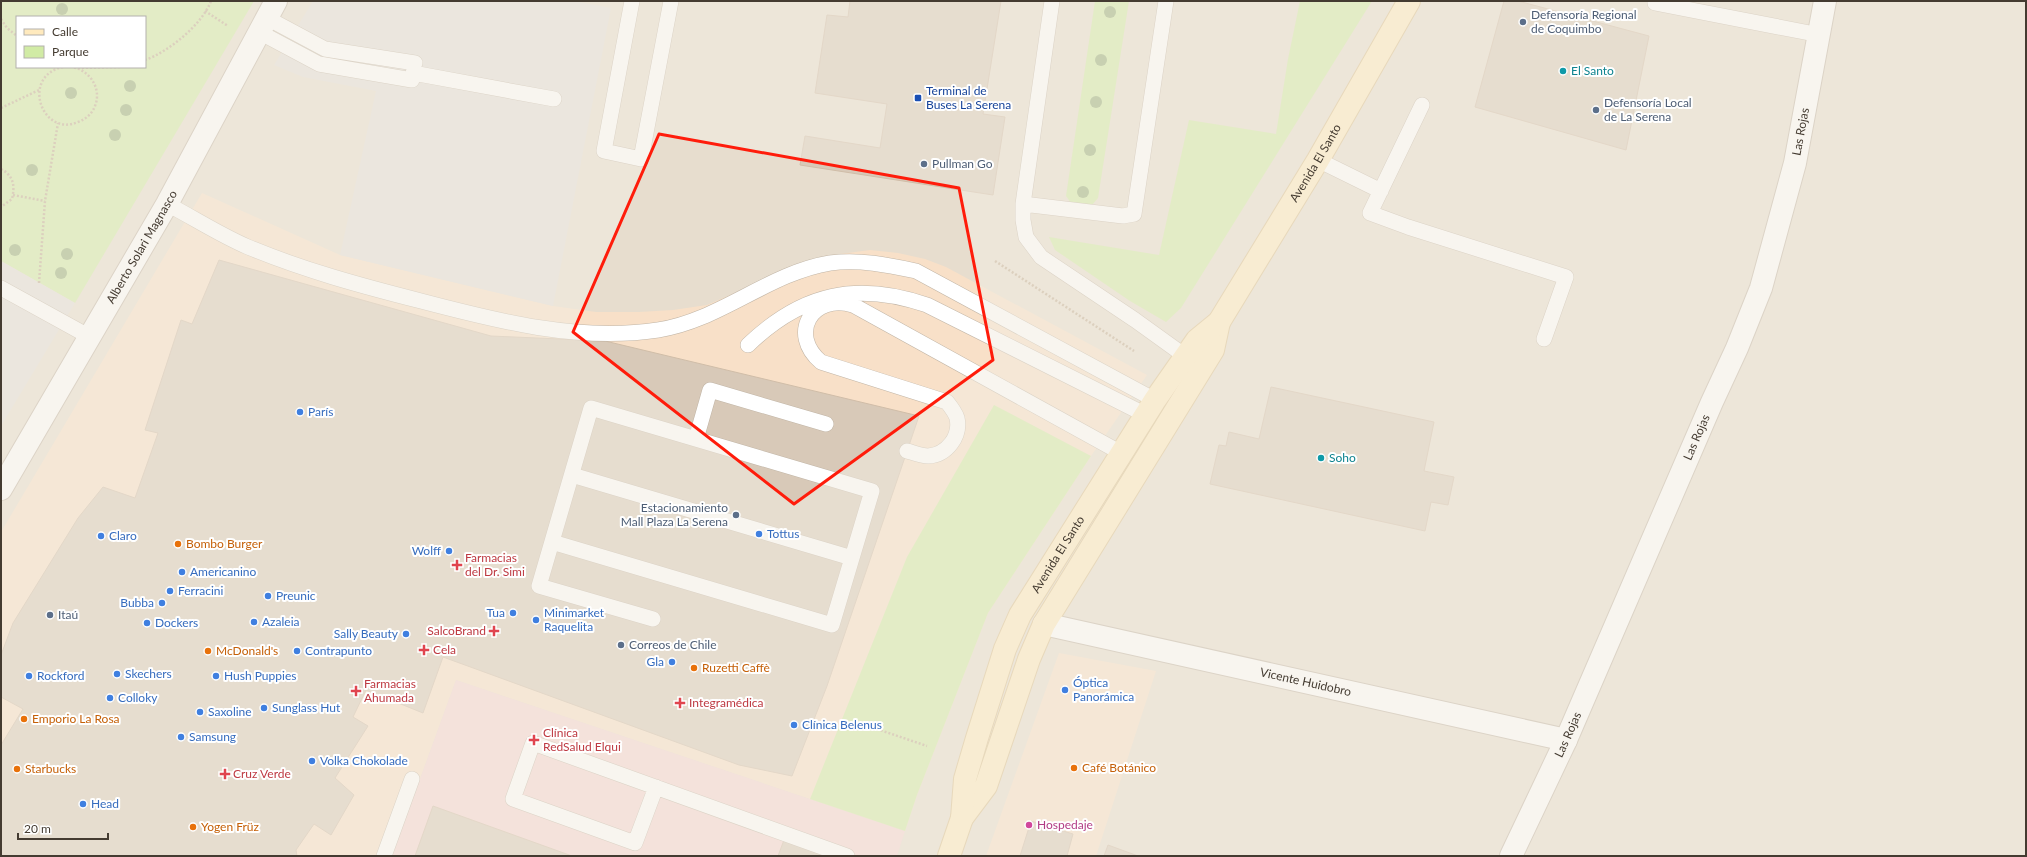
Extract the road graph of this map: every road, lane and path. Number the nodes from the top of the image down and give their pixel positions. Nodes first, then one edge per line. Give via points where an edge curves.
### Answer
1 (211, 1) edge
2 (632, 1) edge
3 (671, 1) edge
4 (1052, 1) edge
5 (1166, 1) edge
6 (1409, 1) edge
7 (1655, 1) edge
8 (1825, 1) edge
9 (205, 11) junction
10 (268, 17) edge
11 (1, 19) edge
12 (228, 26) dead end
13 (16, 35) edge
14 (1820, 35) junction
15 (146, 60) edge
16 (61, 68) edge
17 (78, 68) edge
18 (39, 90) junction
19 (554, 100) dead end
20 (1422, 105) dead end
21 (1, 108) edge
22 (58, 123) junction
23 (1318, 160) junction
24 (1, 169) edge
25 (1381, 191) junction
26 (13, 195) junction
27 (45, 201) junction
28 (168, 204) junction
29 (1023, 204) junction
30 (1, 207) edge
31 (995, 261) dead end
32 (1, 288) edge
33 (36, 308) junction
34 (1219, 322) junction
35 (90, 337) junction
36 (1544, 339) dead end
37 (748, 345) dead end
38 (1138, 353) dead end
39 (1186, 356) junction
40 (1151, 407) junction
41 (826, 424) dead end
42 (696, 439) junction
43 (907, 451) dead end
44 (1122, 454) junction
45 (572, 475) junction
46 (1, 489) edge
47 (552, 542) junction
48 (852, 558) junction
49 (653, 619) dead end
50 (1044, 624) junction
51 (877, 729) dead end
52 (1566, 740) junction
53 (927, 746) dead end
54 (412, 779) dead end
55 (656, 788) junction
56 (962, 818) junction
57 (384, 856) edge
58 (848, 856) edge
59 (949, 856) edge
60 (1511, 856) edge

1 - 9 path
2 - 3 lane via 604,151 641,159
4 - 29 lane
5 - 29 lane via 1134,214 1123,216
6 - 23 main road, Avenida El Santo
7 - 14 lane
8 - 14 street, Las Rojas
9 - 12 path
9 - 15 path via 188,33 158,55
10 - 19 lane via 325,49 413,72
10 - 28 street, Alberto Solari Magnasco
11 - 13 path
14 - 52 street, Las Rojas via 1795,164 1761,288 1738,348 1712,402
16 - 18 path via 49,73
17 - 22 path via 92,80 97,97 95,106 84,120 67,125
18 - 21 path
18 - 22 path via 39,101 43,110 49,118
20 - 25 lane
22 - 27 path
23 - 25 lane
23 - 34 main road, Avenida El Santo
24 - 26 path via 12,179
25 - 36 lane via 1370,213 1566,277
26 - 27 path
26 - 30 path
27 - 33 path
28 - 35 street, Alberto Solari Magnasco
28 - 40 lane via 246,246 358,285 487,319 590,333 659,330 696,319 808,269 831,263 883,263 916,271
29 - 39 lane via 1026,237 1041,257
31 - 38 path
32 - 33 lane
33 - 35 lane
34 - 39 main road, Avenida El Santo via 1197,340
34 - 50 main road, Avenida El Santo via 1213,350
35 - 46 street, Alberto Solari Magnasco
37 - 40 lane via 764,329 783,316 803,305 825,298 851,293 902,296 928,305
39 - 40 main road, Avenida El Santo
40 - 44 main road, Avenida El Santo
41 - 42 lane via 710,390
42 - 45 lane via 591,408
42 - 48 lane via 872,491
43 - 44 lane via 929,456 948,447 955,438 957,428 953,410 947,402 821,362 808,347 805,338 808,319 823,305 838,302 853,305
44 - 56 main road, Avenida El Santo via 1020,615 1005,649 965,779
45 - 47 lane
45 - 48 lane
47 - 48 lane via 832,625
47 - 49 lane via 539,586
50 - 52 street, Vicente Huidobro
50 - 56 main road, Avenida El Santo via 1029,659 986,786
51 - 53 path
52 - 60 street, Las Rojas
54 - 57 lane
55 - 55 lane via 636,843 513,799 533,743
55 - 58 lane
56 - 59 main road, Avenida El Santo

